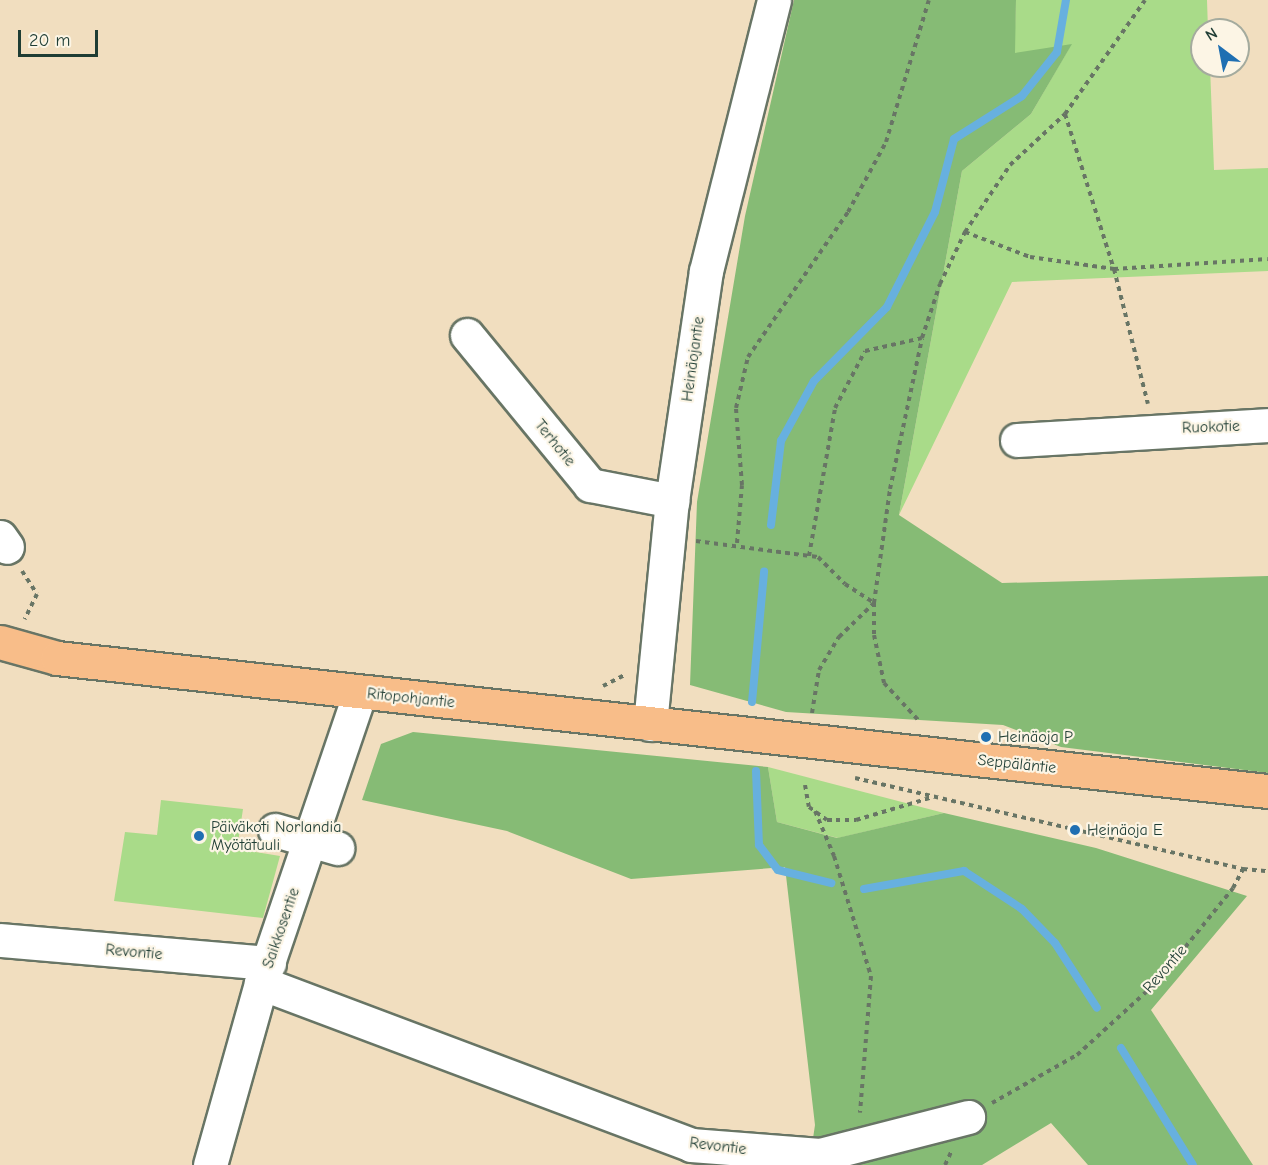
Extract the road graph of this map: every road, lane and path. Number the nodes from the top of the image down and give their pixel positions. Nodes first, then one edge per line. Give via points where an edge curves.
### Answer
1 (774, 0) edge
2 (929, 0) edge
3 (1145, 0) edge
4 (1065, 114) junction
5 (965, 232) junction
6 (1268, 259) edge
7 (1114, 269) junction
8 (467, 335) dead end
9 (922, 338) junction
10 (1268, 425) edge
11 (1154, 429) junction
12 (1017, 440) dead end
13 (672, 501) junction
14 (670, 539) junction
15 (4, 542) edge
16 (737, 543) junction
17 (809, 556) junction
18 (874, 603) junction
19 (8, 633) edge
20 (57, 658) junction
21 (0, 661) edge
22 (360, 693) junction
23 (811, 716) dead end
24 (650, 724) junction
25 (926, 727) dead end
26 (766, 736) joint
27 (853, 777) dead end
28 (805, 785) dead end
29 (1268, 791) edge
30 (933, 797) junction
31 (815, 811) junction
32 (275, 830) dead end
33 (323, 845) junction
34 (1243, 869) junction
35 (1268, 870) edge
36 (0, 940) edge
37 (265, 973) junction
38 (968, 1117) joint
39 (858, 1145) junction
40 (210, 1165) edge

1 - 13 street, Heinäojantie via 706,271
2 - 16 path via 886,142 848,212 748,357 736,408 742,485
3 - 4 path
4 - 5 path via 1010,165
4 - 7 path
5 - 7 path via 1030,257
5 - 9 path via 940,284
6 - 7 path
7 - 11 path
8 - 13 street, Terhotie via 590,485
9 - 17 path via 865,351 835,408
9 - 18 path via 890,489
10 - 11 street, Ruokotie
11 - 12 street, Ruokotie
13 - 14 street, Heinäojantie
14 - 16 path
14 - 24 street, Heinäojantie
15 - 19 path via 37,594 28,616
16 - 17 path
17 - 18 path via 818,557 845,584
18 - 23 path via 839,637 819,670
18 - 25 path via 874,635 884,683 905,710
19 - 20 main road, Ritopohjantie
20 - 21 main road, Ritopohjantie
20 - 22 main road, Ritopohjantie
22 - 24 main road, Ritopohjantie
22 - 33 street, Saikkosentie
24 - 26 main road, Ritopohjantie
26 - 29 main road, Seppäläntie
27 - 30 path
28 - 31 path via 809,807
30 - 31 path via 856,820 827,820
30 - 34 path
31 - 39 path via 834,856 871,976
32 - 33 street
33 - 37 street, Saikkosentie
34 - 35 path
34 - 38 path, Revontie via 1233,888 1157,982 1077,1055
36 - 37 street, Revontie
37 - 39 street, Revontie via 691,1145 820,1155
37 - 40 street, Saikkosentie
38 - 39 street, Revontie

